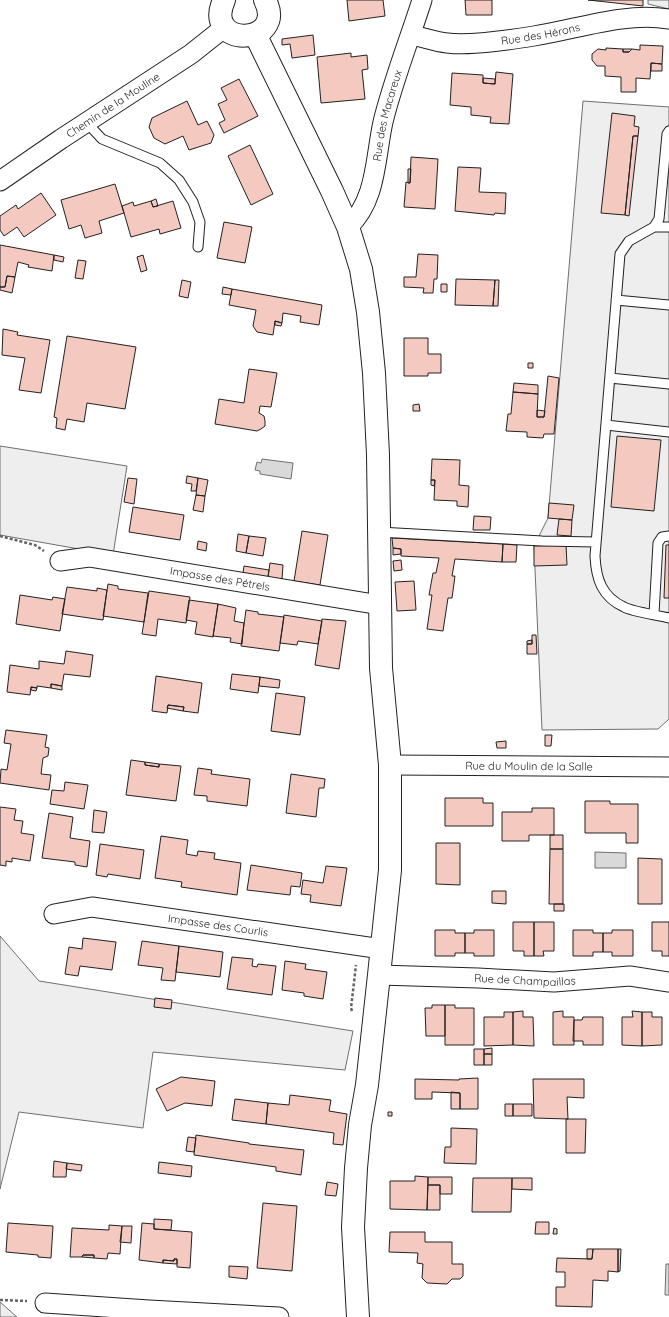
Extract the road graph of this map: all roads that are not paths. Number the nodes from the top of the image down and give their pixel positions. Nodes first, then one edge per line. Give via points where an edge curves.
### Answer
1 (224, 0) edge
2 (266, 0) edge
3 (422, 0) edge
4 (669, 19) edge
5 (225, 27) junction
6 (255, 34) junction
7 (411, 35) junction
8 (87, 122) junction
9 (669, 131) edge
10 (0, 181) edge
11 (654, 226) junction
12 (348, 227) junction
13 (669, 227) edge
14 (198, 247) dead end
15 (616, 300) junction
16 (669, 305) edge
17 (610, 378) junction
18 (669, 384) edge
19 (606, 426) junction
20 (669, 432) edge
21 (378, 532) junction
22 (669, 536) edge
23 (596, 542) junction
24 (60, 561) road end
25 (380, 605) junction
26 (654, 614) junction
27 (669, 618) edge
28 (390, 765) junction
29 (669, 768) edge
30 (54, 914) dead end
31 (382, 949) junction
32 (379, 975) junction
33 (669, 982) edge
34 (45, 1303) road end
35 (149, 1314) edge
36 (279, 1317) edge
37 (358, 1317) edge

1 - 5 main road via 220,14
2 - 6 main road via 266,23 262,30
3 - 7 street, Rue des Macareux
4 - 7 street, Rue des Hérons via 633,18 595,22 535,36 480,43 447,43
5 - 6 main road via 239,36
5 - 8 street, Chemin de la Mouline via 191,54
6 - 12 main road
7 - 12 street, Rue des Macareux via 383,122 371,192 355,220
8 - 10 street, Chemin de la Mouline
8 - 14 lane via 102,138 160,163 179,180 193,202 200,222
9 - 11 lane via 659,219
11 - 13 lane
11 - 15 lane via 629,241 620,254
12 - 21 main road via 368,312 374,373 378,447
15 - 16 lane
15 - 17 lane
17 - 18 lane
17 - 19 lane
19 - 20 lane
19 - 23 lane
21 - 23 lane
21 - 25 main road
22 - 26 lane via 662,538 658,543
23 - 26 lane via 596,570 599,583 610,599 625,608
24 - 25 street, Impasse des Pétrels via 89,557
25 - 28 main road via 380,668
26 - 27 lane
28 - 29 street, Rue du Moulin de la Salle
28 - 31 main road via 390,870
30 - 31 street, Impasse des Courlis via 92,907
31 - 32 main road
32 - 33 street, Rue de Champaillas via 554,982 630,976
32 - 37 main road via 356,1168 353,1227
34 - 35 street
35 - 36 street

